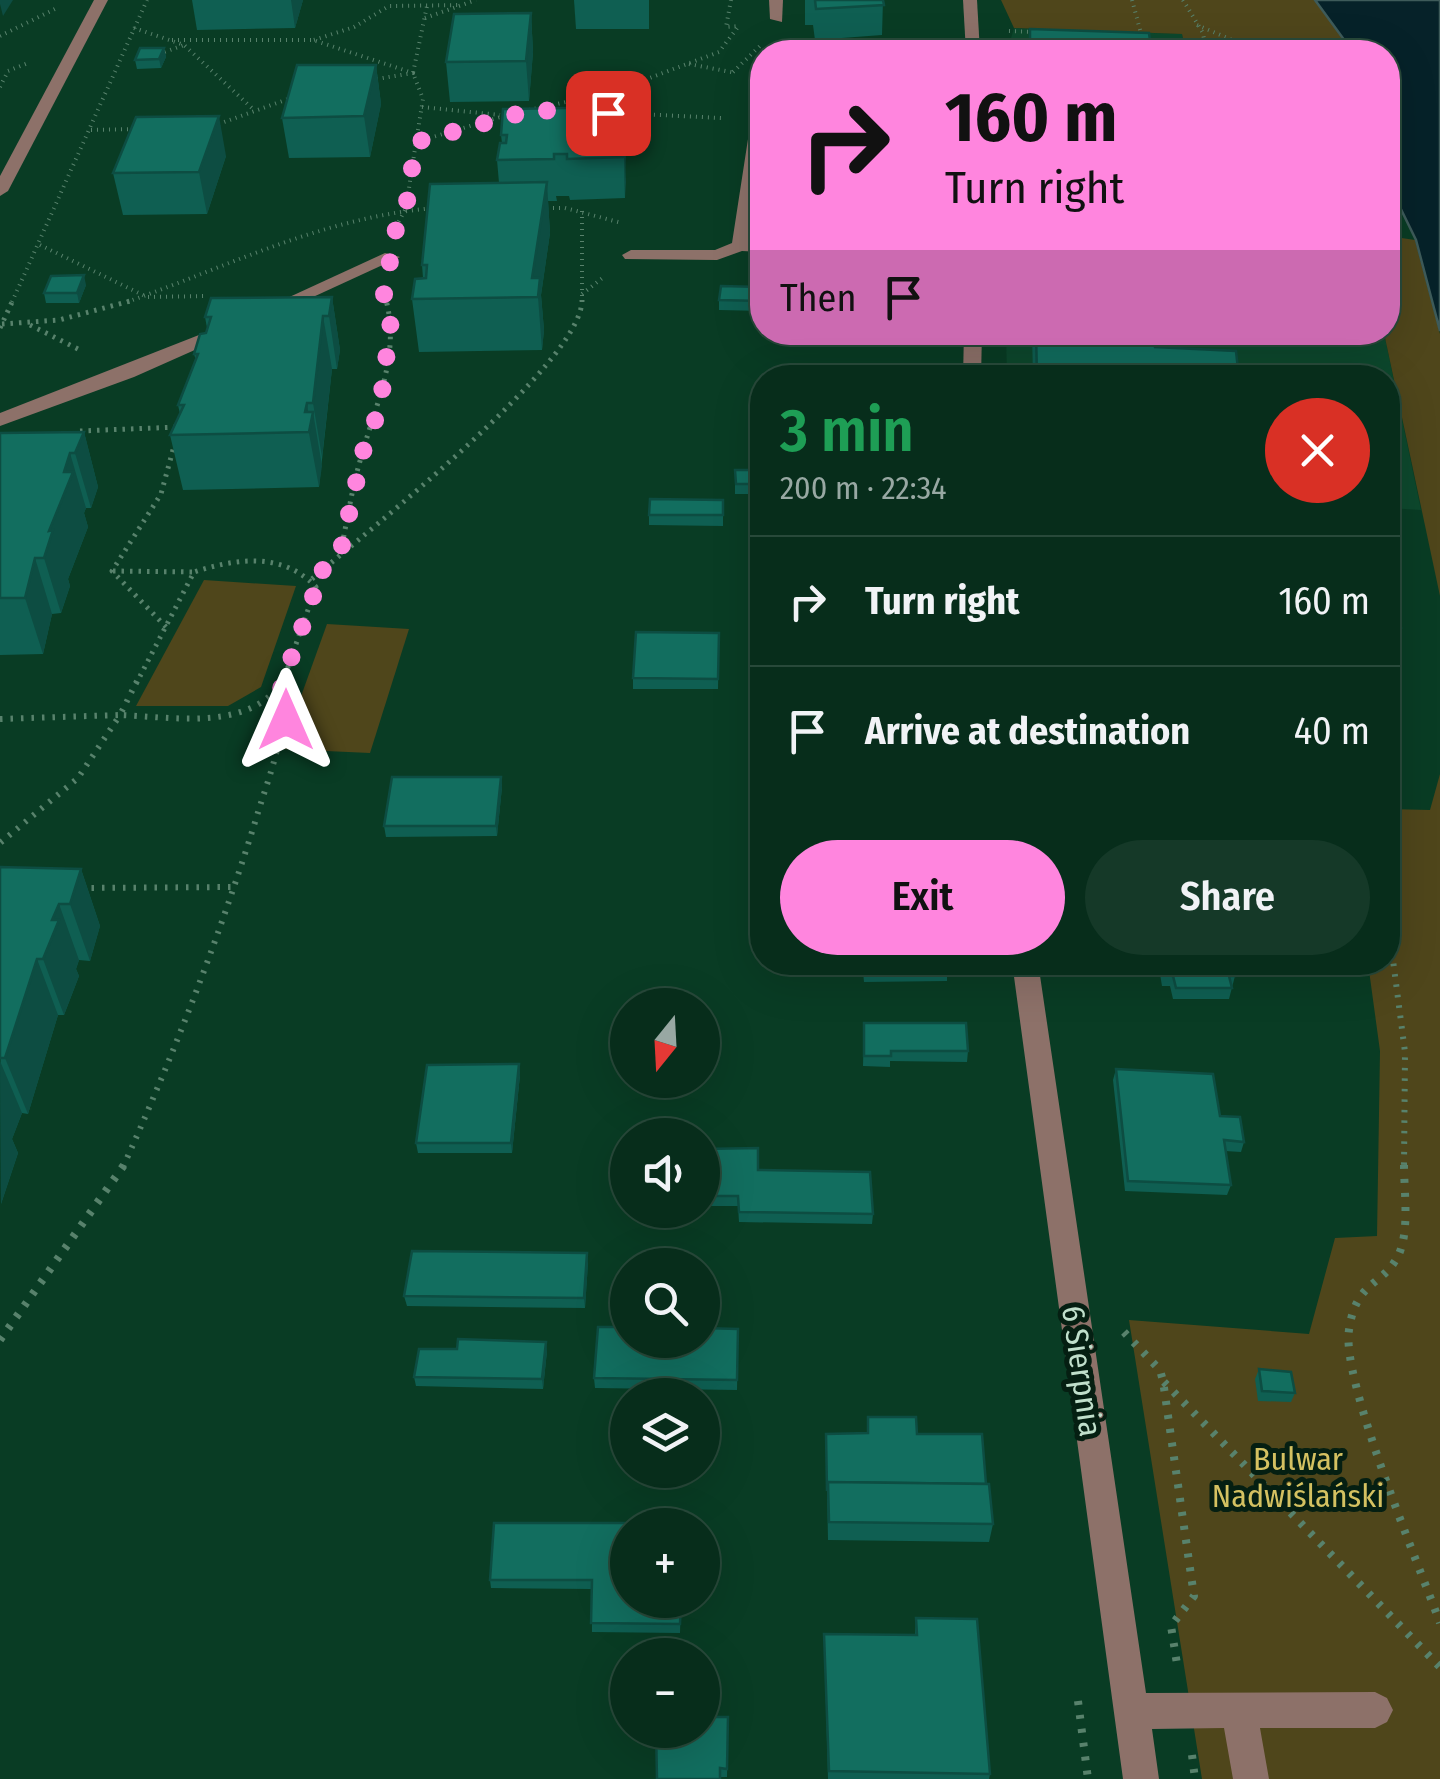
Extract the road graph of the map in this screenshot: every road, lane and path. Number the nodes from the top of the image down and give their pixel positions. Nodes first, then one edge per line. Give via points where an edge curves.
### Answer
1 (100, 0) edge
2 (146, 0) edge
3 (476, 0) edge
4 (730, 0) edge
5 (776, 0) edge
6 (970, 0) edge
7 (1132, 0) edge
8 (1183, 0) edge
9 (65, 4) dead end
10 (461, 5) junction
11 (427, 6) junction
12 (424, 18) junction
13 (777, 18) dead end
14 (1197, 24) junction
15 (738, 26) dead end
16 (726, 27) dead end
17 (134, 28) junction
18 (1009, 31) dead end
19 (1047, 32) edge
20 (0, 36) edge
21 (1123, 36) edge
22 (172, 40) junction
23 (313, 40) junction
24 (972, 40) edge
25 (1202, 40) edge
26 (1233, 40) edge
27 (184, 45) junction
28 (123, 54) junction
29 (136, 54) edge
30 (150, 54) edge
31 (688, 64) junction
32 (0, 70) edge
33 (8, 72) dead end
34 (413, 74) junction
35 (748, 75) dead end
36 (364, 81) edge
37 (304, 95) edge
38 (422, 108) junction
39 (532, 110) junction
40 (255, 111) junction
41 (570, 111) edge
42 (608, 113) edge
43 (506, 115) junction
44 (750, 120) edge
45 (210, 128) edge
46 (150, 129) edge
47 (91, 130) junction
48 (416, 142) junction
49 (750, 183) edge
50 (0, 191) edge
51 (406, 208) junction
52 (446, 208) edge
53 (525, 208) edge
54 (582, 211) junction
55 (40, 246) junction
56 (740, 246) junction
57 (750, 246) edge
58 (630, 255) junction
59 (391, 257) junction
60 (384, 294) junction
61 (582, 294) junction
62 (147, 296) junction
63 (224, 296) edge
64 (301, 296) junction
65 (1, 326) edge
66 (0, 420) edge
67 (72, 432) edge
68 (340, 554) junction
69 (112, 572) junction
70 (194, 572) junction
71 (312, 580) junction
72 (166, 627) junction
73 (281, 687) junction
74 (120, 715) junction
75 (0, 718) edge
76 (0, 843) edge
77 (235, 887) junction
78 (78, 888) edge
79 (1027, 975) edge
80 (1395, 975) edge
81 (0, 1340) edge
82 (1440, 1622) edge
83 (1440, 1667) edge
84 (1374, 1710) dead end
85 (1132, 1711) junction
86 (1238, 1711) junction
87 (1185, 1712) junction
88 (1141, 1779) edge
89 (1196, 1779) edge
90 (1251, 1779) edge

1 - 50 street
2 - 17 path
3 - 10 path
4 - 16 path
5 - 13 street
6 - 24 street
7 - 21 path via 1142,37
8 - 14 path
9 - 20 path
10 - 11 path
10 - 12 path
11 - 12 path
11 - 23 path via 389,6
12 - 34 path
14 - 25 path
14 - 26 path
15 - 31 path via 719,52
17 - 22 path
17 - 28 path
18 - 19 path
22 - 23 path
22 - 27 path
23 - 34 path
27 - 30 path
27 - 40 path
28 - 29 path
28 - 47 path
31 - 35 path
31 - 39 path via 612,92
32 - 33 path
34 - 36 path
34 - 38 path
37 - 40 path
38 - 43 path
38 - 48 path
39 - 41 path
39 - 43 path
40 - 45 path
42 - 44 path
43 - 48 path
46 - 47 path
47 - 55 path
48 - 51 path
49 - 56 street
51 - 52 path
51 - 59 path
51 - 62 path via 328,222
53 - 54 path
54 - 58 path via 631,225
54 - 61 path
55 - 62 path
55 - 65 path
56 - 57 street
56 - 58 street via 717,255
58 - 61 path
59 - 60 path
59 - 64 street
60 - 64 path
60 - 68 path via 392,312 380,408
61 - 68 path via 582,315 532,386
62 - 63 path
62 - 65 path via 70,318
64 - 66 street via 127,374
67 - 69 path via 180,427 161,494
68 - 71 path
69 - 70 path
69 - 72 path
70 - 71 path via 256,561 298,568
70 - 72 path
71 - 73 path via 316,588
72 - 74 path
73 - 74 path via 262,705 223,717
73 - 77 path via 286,720
74 - 75 path
74 - 76 path via 78,778
77 - 78 path
77 - 81 path via 122,1169
79 - 85 street, 6 Sierpnia
80 - 82 path via 1406,1052 1403,1245 1395,1262 1360,1290 1348,1332 1354,1381
83 - 87 path via 1163,1381 1194,1596 1171,1626
84 - 86 street
85 - 87 street
85 - 88 street, 6 Sierpnia
86 - 87 street
86 - 90 street
87 - 89 path

